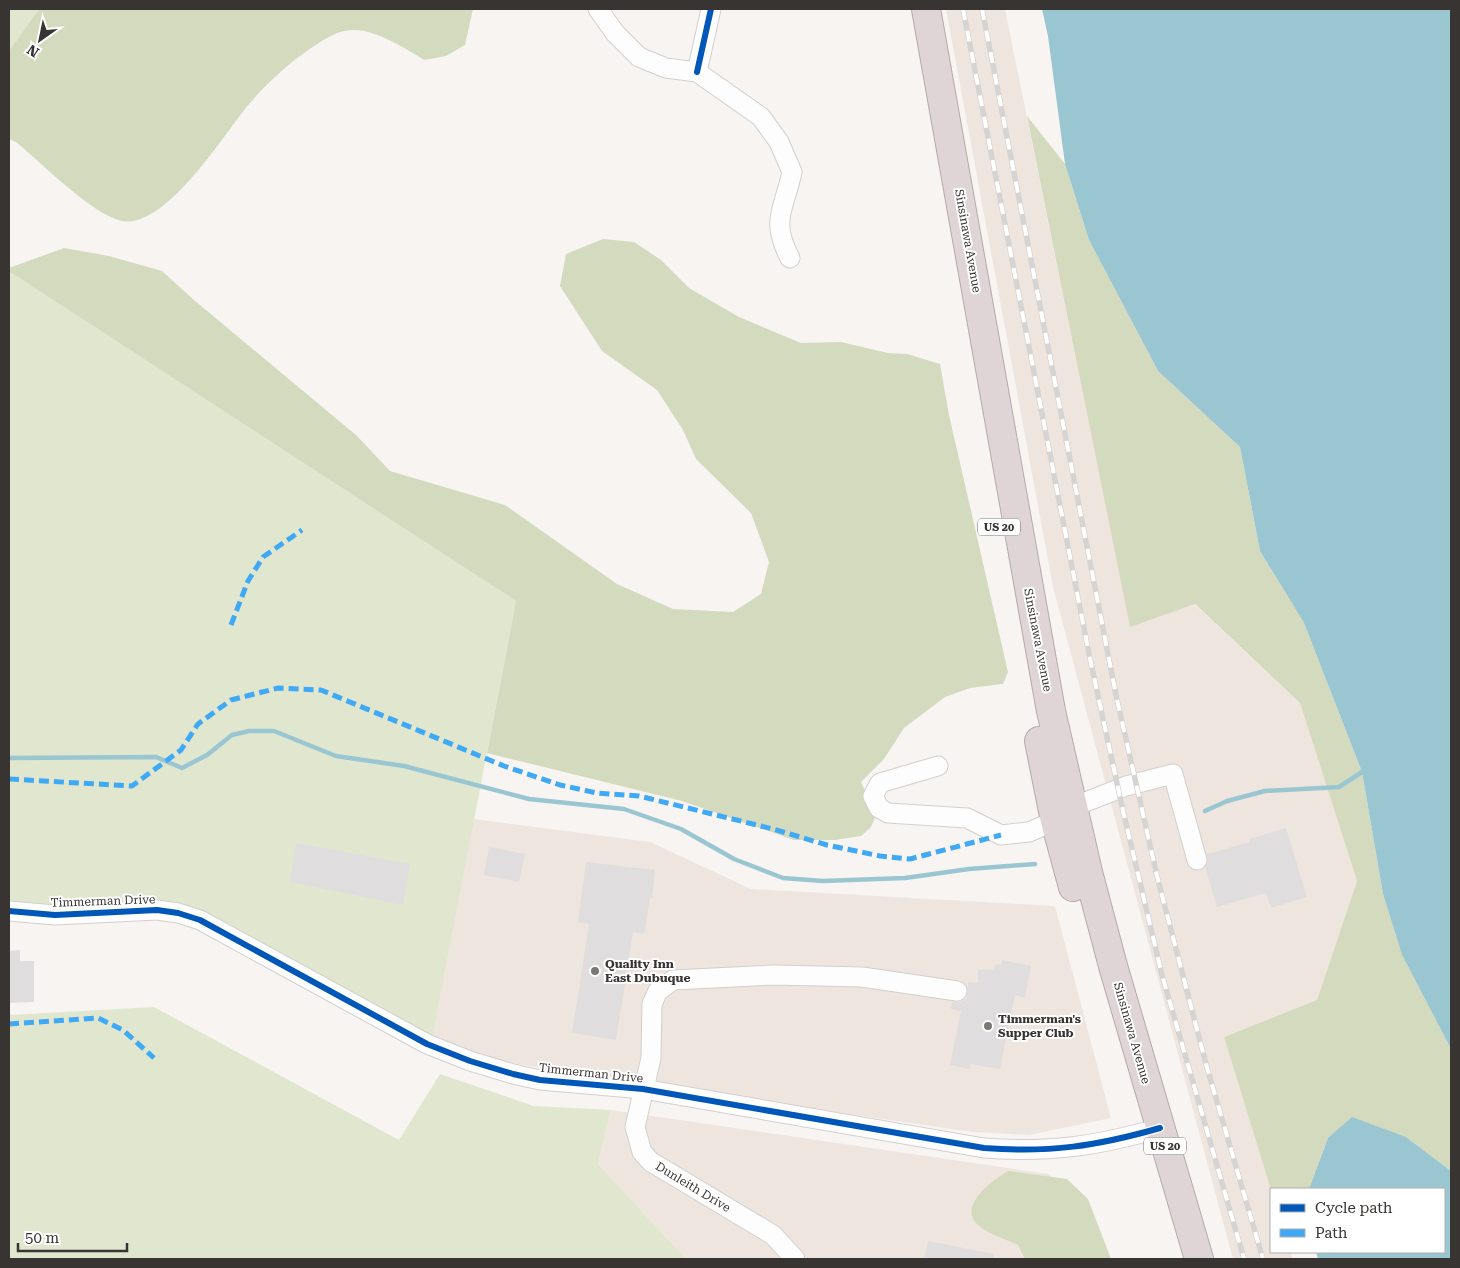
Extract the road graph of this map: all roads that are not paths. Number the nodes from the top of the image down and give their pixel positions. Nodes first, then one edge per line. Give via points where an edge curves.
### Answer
1 (598, 9) edge
2 (711, 9) edge
3 (908, 9) edge
4 (926, 9) edge
5 (697, 72) junction
6 (790, 258) dead end
7 (938, 766) dead end
8 (1064, 814) junction
9 (1196, 860) dead end
10 (9, 911) edge
11 (956, 991) dead end
12 (643, 1089) junction
13 (1151, 1130) junction
14 (795, 1259) edge
15 (1180, 1259) edge
16 (1199, 1259) edge

1 - 5 street via 615,33 639,57 666,68
2 - 5 street
3 - 8 highway, Sinsinawa Avenue / US 20 via 1017,636
4 - 8 highway, Sinsinawa Avenue / US 20 via 1036,632
5 - 6 street via 761,117 779,142 792,172 779,214 780,239
7 - 8 street via 880,783 873,796 879,808 888,813 967,818 1001,835 1029,832
8 - 9 street via 1126,786 1173,774
8 - 13 highway, Sinsinawa Avenue / US 20
10 - 12 street, Timmerman Drive via 55,915 157,910 178,913 200,920 385,1023 470,1061 540,1080
11 - 12 street, Dunleith Drive via 862,977 774,975 673,980 658,991 652,1004 652,1058
12 - 13 street, Timmerman Drive via 984,1148 1057,1150 1089,1146
12 - 14 street, Dunleith Drive via 635,1127 642,1152 651,1162 773,1234
13 - 15 highway, Sinsinawa Avenue / US 20
13 - 16 highway, Sinsinawa Avenue / US 20

